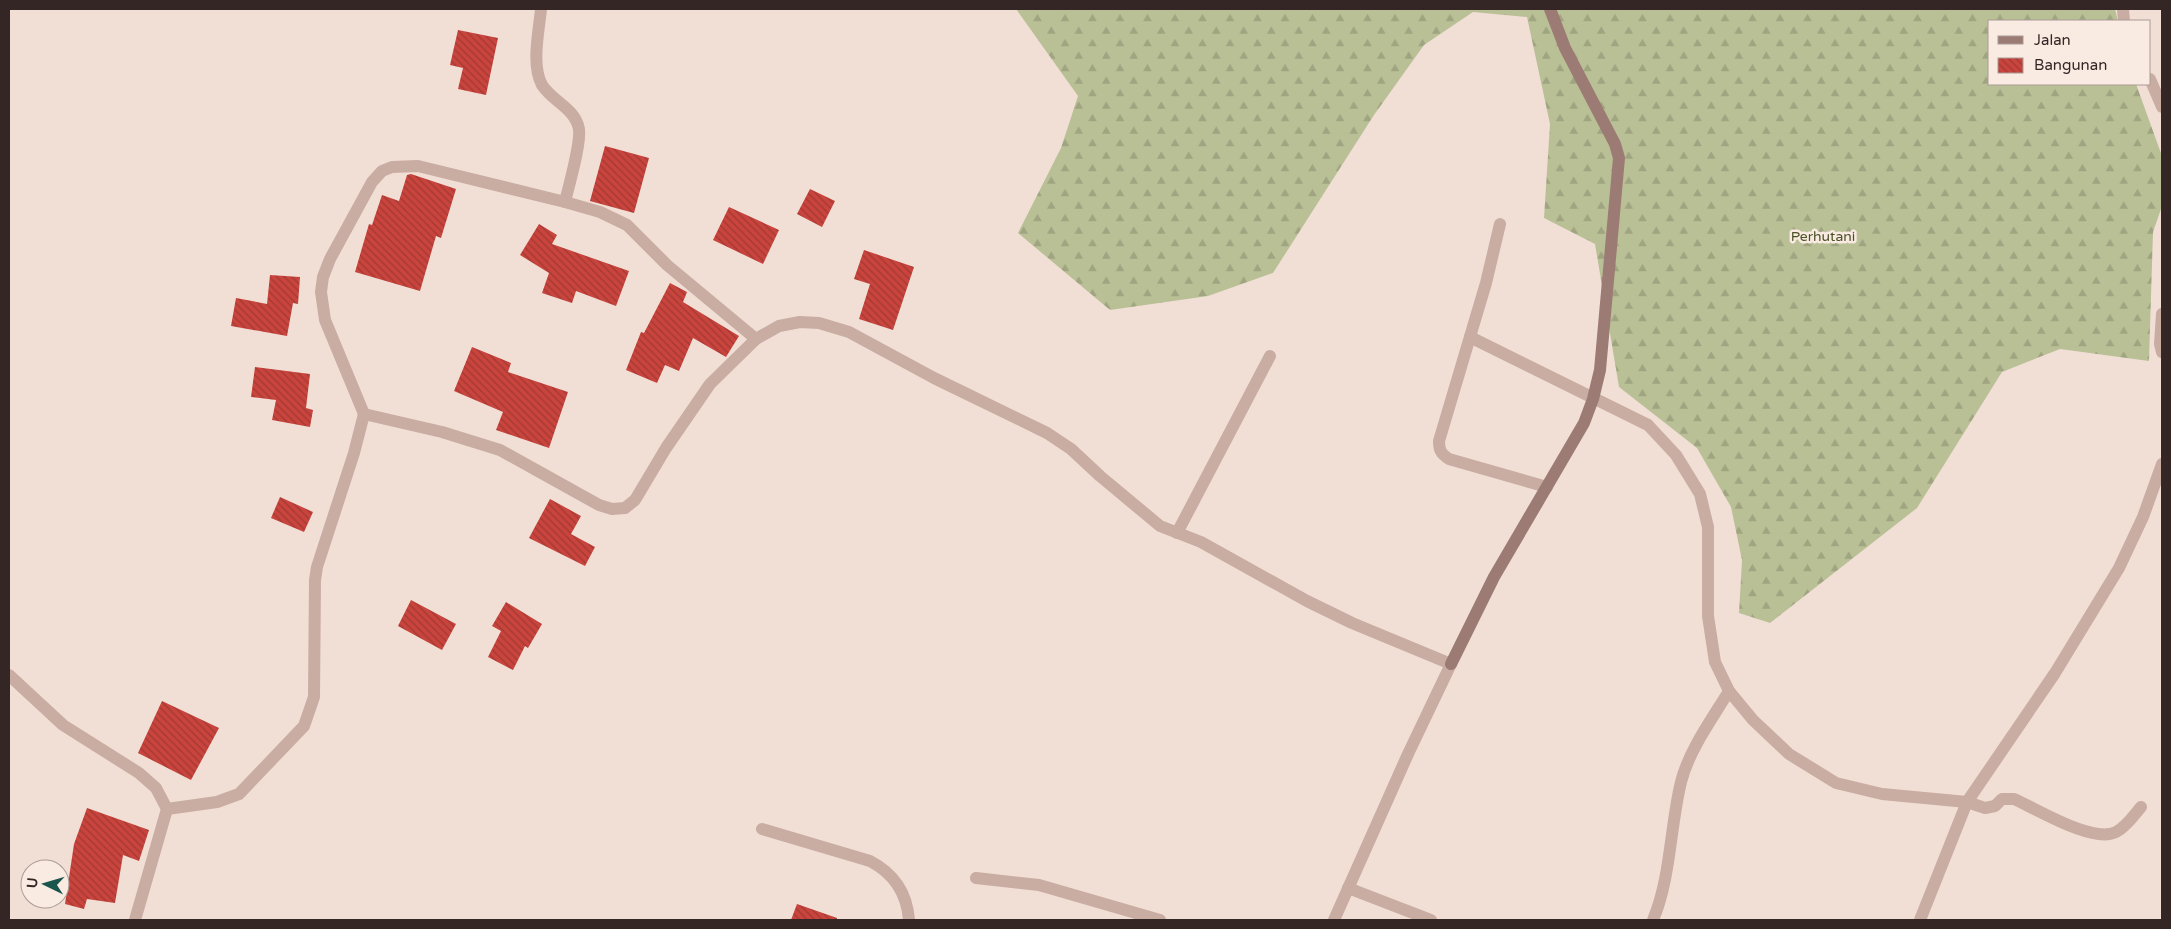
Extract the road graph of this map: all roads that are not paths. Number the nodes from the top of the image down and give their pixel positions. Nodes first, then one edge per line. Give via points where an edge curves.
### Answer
1 (541, 9) edge
2 (1550, 9) edge
3 (2151, 81) edge
4 (2162, 108) edge
5 (565, 202) junction
6 (1500, 224) dead end
7 (2162, 314) edge
8 (1470, 337) junction
9 (756, 339) junction
10 (2162, 352) edge
11 (1270, 356) dead end
12 (1593, 399) junction
13 (364, 414) junction
14 (2162, 464) edge
15 (1547, 486) junction
16 (1177, 533) junction
17 (1451, 664) junction
18 (9, 675) edge
19 (1729, 690) junction
20 (1966, 802) junction
21 (2141, 807) dead end
22 (166, 809) junction
23 (762, 828) dead end
24 (976, 878) dead end
25 (1348, 888) junction
26 (135, 920) edge
27 (909, 920) edge
28 (1160, 920) edge
29 (1334, 920) edge
30 (1431, 920) edge
31 (1653, 920) edge
32 (1920, 920) edge

1 - 5 street via 537,68 541,84 574,116 579,131
2 - 12 main road via 1565,48 1615,144 1619,158 1600,370
3 - 4 street
5 - 9 street via 600,212 627,226
5 - 13 street via 418,166 392,166 382,171 372,182 330,259 320,292 325,320
6 - 8 street
7 - 10 street
8 - 12 street
8 - 15 street via 1439,441 1442,455
9 - 13 street via 710,384 635,500 625,508 599,505 500,450 442,432
9 - 16 street via 779,326 800,322 819,323 849,332 934,378 1047,432 1160,526
11 - 16 street
12 - 15 main road via 1584,423
12 - 19 street via 1648,425 1676,455 1700,494 1708,527 1708,616 1715,662
13 - 22 street via 317,567 314,697 304,726 239,794 217,802
14 - 20 street via 2143,517 2119,568 2055,673
15 - 17 main road via 1494,577
16 - 17 street via 1334,614
17 - 25 street
18 - 22 street via 63,725 139,773 156,788
19 - 20 street via 1753,720 1789,754 1836,783 1882,794
19 - 31 street via 1682,780
20 - 21 street via 1991,808 2002,799 2014,799 2086,832 2101,835 2117,831
20 - 32 street
22 - 26 street
23 - 27 street via 881,866 898,884
24 - 28 street via 1039,885
25 - 29 street
25 - 30 street

